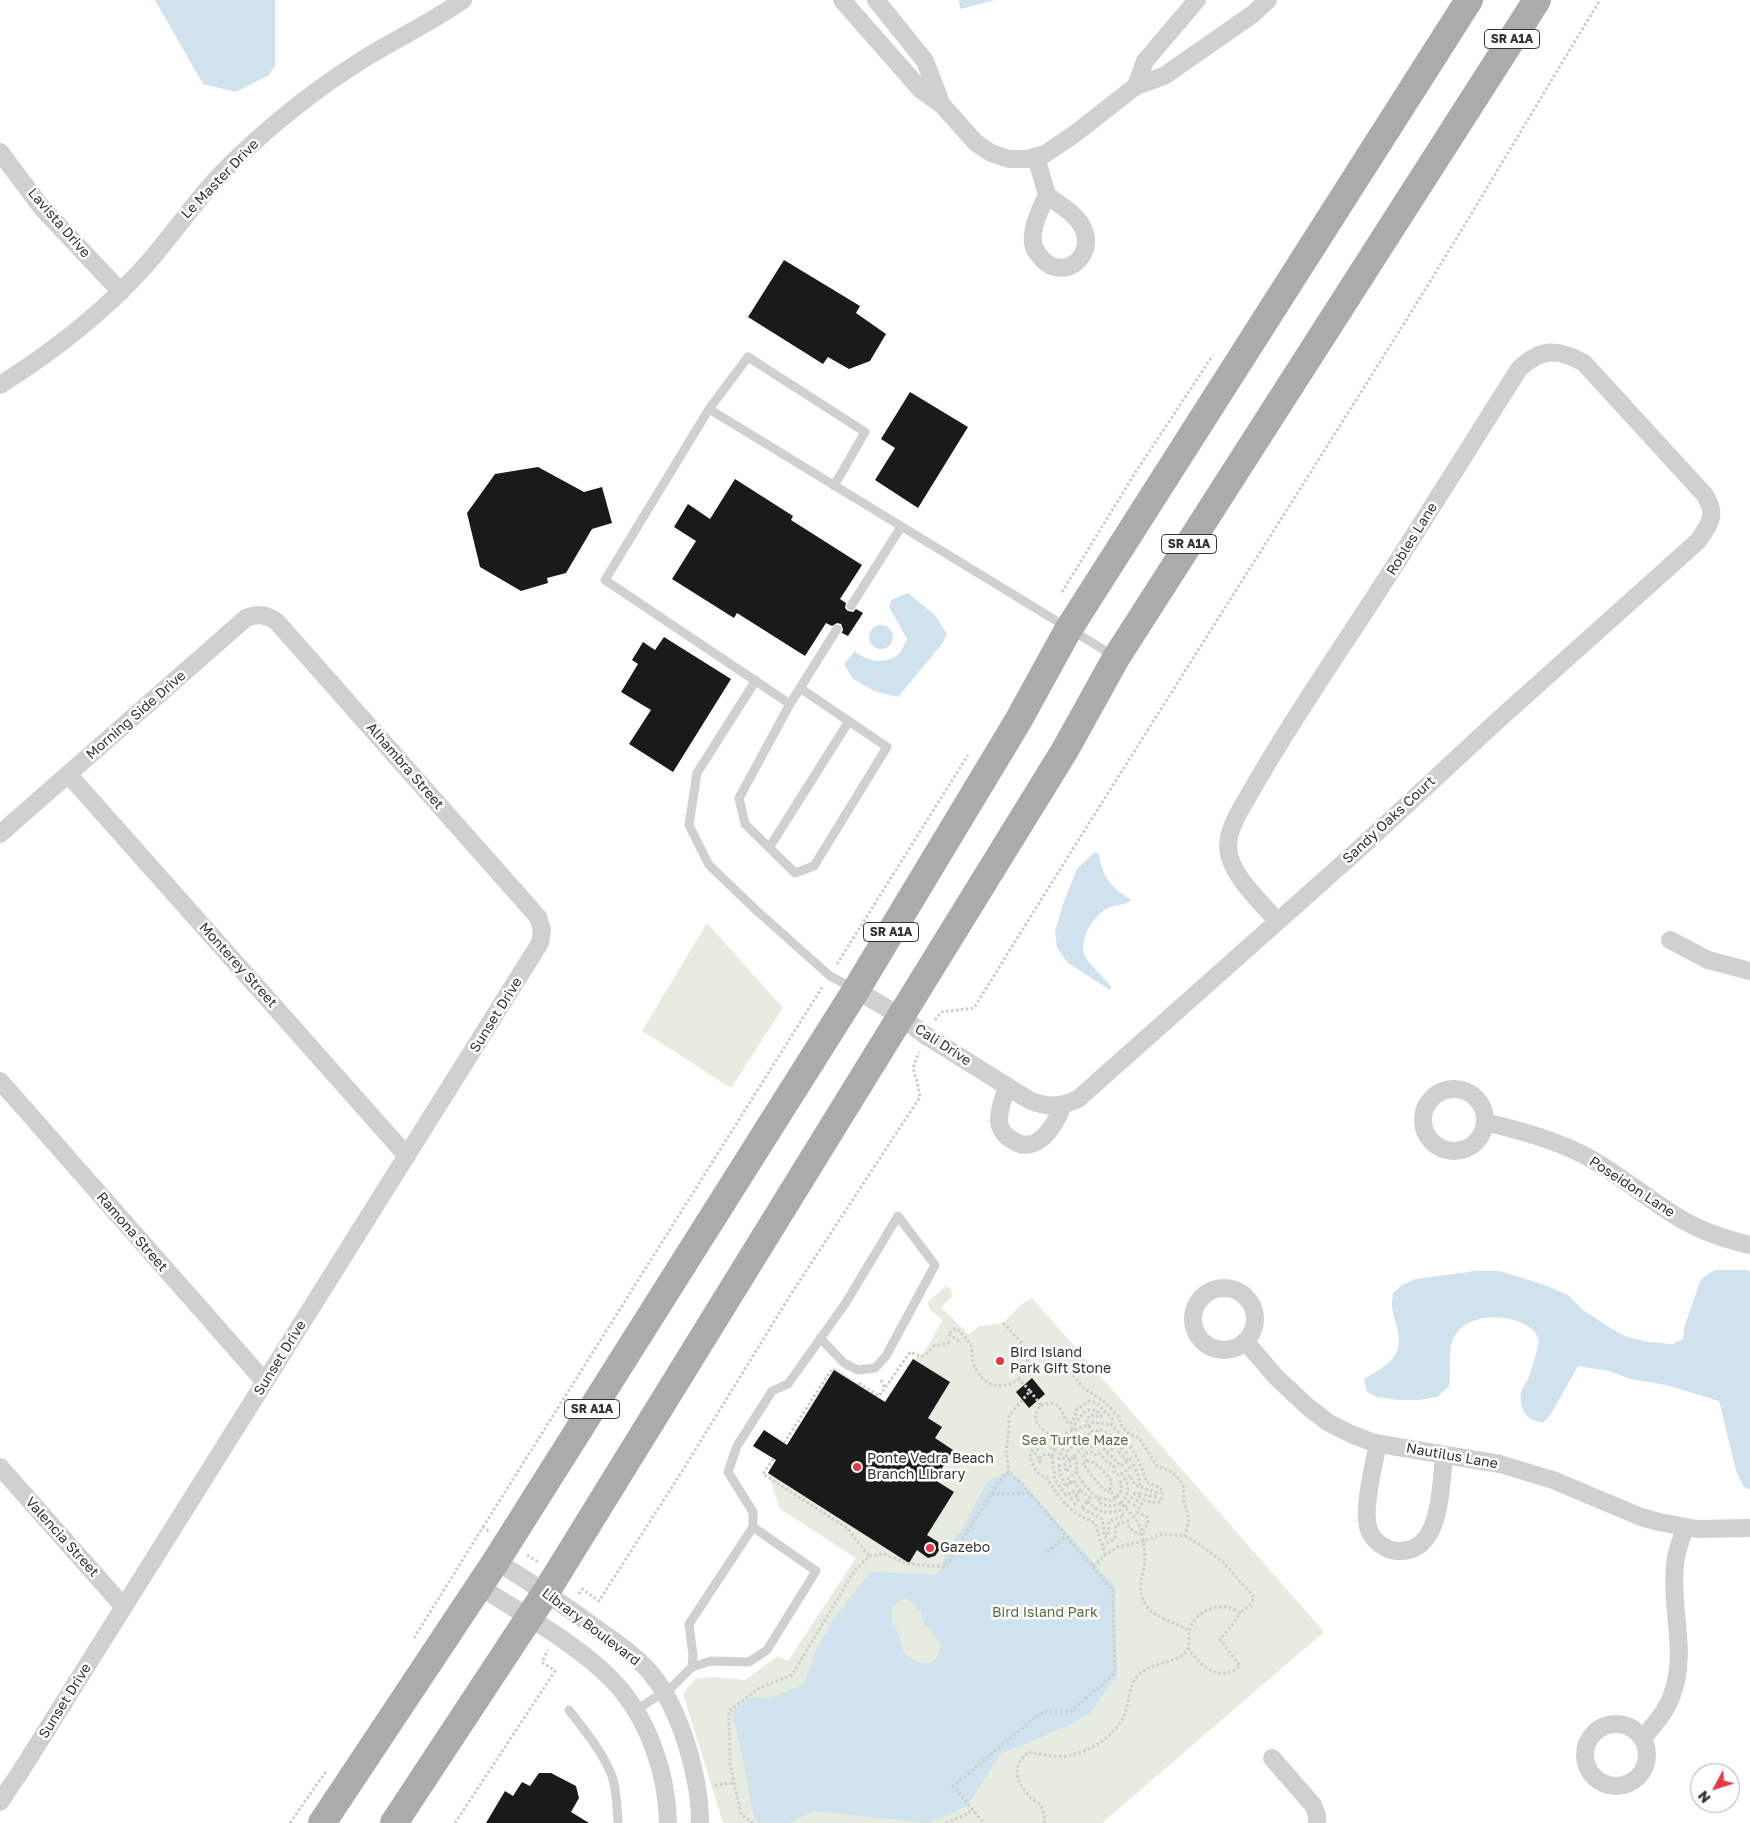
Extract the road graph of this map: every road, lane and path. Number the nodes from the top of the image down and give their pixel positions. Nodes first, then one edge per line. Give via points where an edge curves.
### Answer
1 (463, 0) edge
2 (876, 0) edge
3 (1197, 0) edge
4 (1268, 0) edge
5 (1469, 0) edge
6 (1537, 0) edge
7 (1600, 0) edge
8 (849, 3) edge
9 (1136, 86) junction
10 (942, 105) junction
11 (0, 152) edge
12 (1036, 158) junction
13 (1047, 195) dead end
14 (121, 292) junction
15 (1214, 354) dead end
16 (0, 385) edge
17 (709, 409) junction
18 (834, 486) junction
19 (1704, 494) joint
20 (901, 527) junction
21 (852, 606) dead end
22 (277, 622) joint
23 (1058, 623) junction
24 (837, 629) dead end
25 (1116, 658) junction
26 (756, 680) junction
27 (800, 688) junction
28 (790, 704) junction
29 (849, 721) junction
30 (970, 753) dead end
31 (68, 774) junction
32 (0, 834) edge
33 (769, 848) junction
34 (532, 911) joint
35 (1278, 921) junction
36 (1670, 940) dead end
37 (1750, 971) edge
38 (830, 976) junction
39 (856, 990) junction
40 (900, 1016) junction
41 (925, 1035) junction
42 (0, 1081) edge
43 (1007, 1086) junction
44 (1063, 1105) junction
45 (1485, 1122) dead end
46 (407, 1156) junction
47 (1750, 1245) edge
48 (1003, 1323) dead end
49 (820, 1338) junction
50 (959, 1341) dead end
51 (1245, 1341) dead end
52 (952, 1342) dead end
53 (1026, 1350) junction
54 (834, 1367) dead end
55 (1019, 1379) junction
56 (881, 1380) dead end
57 (265, 1382) junction
58 (856, 1382) dead end
59 (885, 1388) junction
60 (1030, 1391) junction
61 (1041, 1405) junction
62 (1111, 1425) junction
63 (1089, 1426) junction
64 (1070, 1432) junction
65 (1052, 1440) junction
66 (784, 1443) dead end
67 (1378, 1443) junction
68 (1098, 1445) junction
69 (1054, 1448) junction
70 (1128, 1451) dead end
71 (1107, 1453) junction
72 (1444, 1455) junction
73 (1052, 1456) junction
74 (1074, 1456) junction
75 (1123, 1456) junction
76 (1066, 1458) junction
77 (1132, 1458) dead end
78 (773, 1459) dead end
79 (1070, 1460) junction
80 (1087, 1461) junction
81 (1128, 1461) junction
82 (0, 1467) edge
83 (1077, 1471) junction
84 (1009, 1472) junction
85 (1125, 1479) junction
86 (1071, 1484) junction
87 (1140, 1487) junction
88 (1080, 1490) junction
89 (1110, 1490) junction
90 (1030, 1493) junction
91 (991, 1494) junction
92 (1141, 1494) junction
93 (1076, 1495) junction
94 (1116, 1498) junction
95 (1099, 1499) junction
96 (1070, 1500) dead end
97 (1088, 1501) junction
98 (1121, 1503) junction
99 (1074, 1505) dead end
100 (1133, 1506) dead end
101 (1125, 1507) junction
102 (483, 1527) dead end
103 (753, 1527) junction
104 (1685, 1528) junction
105 (1750, 1528) edge
106 (1142, 1533) junction
107 (1066, 1536) junction
108 (1185, 1536) junction
109 (1144, 1541) junction
110 (1102, 1545) junction
111 (1047, 1552) dead end
112 (1105, 1555) junction
113 (869, 1556) junction
114 (496, 1561) junction
115 (1092, 1567) junction
116 (479, 1586) junction
117 (546, 1592) junction
118 (123, 1606) junction
119 (571, 1609) junction
120 (1240, 1613) junction
121 (528, 1618) junction
122 (1189, 1633) junction
123 (556, 1636) junction
124 (1188, 1648) junction
125 (692, 1667) junction
126 (664, 1691) junction
127 (569, 1710) dead end
128 (636, 1710) junction
129 (1642, 1739) dead end
130 (1272, 1758) dead end
131 (734, 1783) junction
132 (712, 1785) dead end
133 (0, 1802) edge
134 (973, 1809) junction
135 (322, 1823) edge
136 (394, 1823) edge
137 (455, 1823) edge
138 (618, 1823) edge
139 (668, 1823) edge
140 (700, 1823) edge
141 (753, 1823) edge
142 (946, 1823) edge
143 (984, 1823) edge
144 (1044, 1823) edge
145 (1317, 1823) edge

1 - 14 street, Le Master Drive via 363,60 277,122 195,202
2 - 10 street via 925,61
3 - 9 street via 1145,61
4 - 9 street via 1164,76
5 - 23 main road, SR A1A
6 - 25 main road, SR A1A
7 - 41 path via 1404,322 974,1008 942,1012
8 - 10 street via 921,90
9 - 12 street via 1076,133
10 - 12 street via 976,143 991,153 1009,159
11 - 14 street, Lavista Drive via 42,208
12 - 13 street
14 - 16 street, Le Master Drive via 80,330
15 - 23 path via 1136,472
17 - 18 lane
17 - 18 lane via 748,357 865,432
17 - 26 lane via 605,580
18 - 20 lane
19 - 35 street, Sandy Oaks Court via 1712,513 1710,523 1698,541
19 - 35 street, Robles Lane via 1584,363 1570,355 1554,352 1529,359 1272,755 1233,825 1228,846 1230,861 1237,874
20 - 21 lane
20 - 23 lane
22 - 31 street, Morning Side Drive via 264,614 246,618
22 - 34 street, Alhambra Street
23 - 25 lane
23 - 39 main road, SR A1A via 1018,721
24 - 27 lane
25 - 40 main road, SR A1A via 1065,750
26 - 28 lane
26 - 38 lane via 697,773 690,825 709,866
27 - 28 lane
27 - 29 lane
28 - 33 lane via 740,798 745,824
29 - 33 lane
29 - 33 lane via 887,747 814,866 795,873
30 - 38 path
31 - 32 street, Morning Side Drive
31 - 46 street, Monterey Street
34 - 46 street, Sunset Drive via 538,917 542,930 540,943
35 - 44 street, Sandy Oaks Court via 1078,1099
36 - 37 street via 1708,960
38 - 39 lane
38 - 102 path
39 - 40 street, Cali Drive
39 - 114 main road, SR A1A
40 - 41 street, Cali Drive
40 - 117 main road, SR A1A
41 - 43 street, Cali Drive
41 - 119 path via 913,1068 920,1097 791,1294 599,1601 582,1589
42 - 57 street, Ramona Street
43 - 44 street, Cali Drive via 1041,1105
43 - 44 street via 999,1122 1002,1130 1016,1143 1033,1144 1040,1140 1057,1121
45 - 47 street, Poseidon Lane via 1557,1143 1583,1155 1676,1216 1709,1232
46 - 57 street, Sunset Drive
48 - 53 path
49 - 49 lane via 845,1304 898,1216 936,1265 886,1356 875,1368 858,1370 844,1363
49 - 103 lane via 788,1384 772,1391 737,1446 728,1472 753,1512
50 - 55 path via 948,1334 956,1328 970,1346 977,1370 990,1384 1006,1386
51 - 67 street, Nautilus Lane via 1308,1407 1350,1434
52 - 59 path via 934,1346 925,1355 910,1352
53 - 55 path via 1028,1357
53 - 108 path via 1059,1359 1084,1388 1106,1403 1122,1427 1139,1438 1157,1466 1172,1472 1180,1480 1189,1519
54 - 66 path
55 - 60 path
56 - 59 path
57 - 118 street, Sunset Drive
58 - 59 path via 879,1396
60 - 61 path
60 - 84 path via 1008,1416 1006,1451
61 - 62 path via 1051,1402 1059,1406 1068,1424 1080,1407 1089,1401 1097,1403 1112,1419
61 - 65 path via 1035,1417 1041,1427 1056,1437
62 - 63 path via 1093,1422
62 - 106 path via 1136,1453 1146,1482 1163,1492 1161,1501 1144,1500 1138,1512 1147,1517 1148,1523
63 - 64 path
63 - 64 path via 1086,1423 1090,1415 1101,1417 1096,1410 1084,1412
63 - 68 path via 1092,1433 1076,1438 1080,1443 1093,1440
64 - 76 path via 1064,1434 1073,1446
65 - 69 path
65 - 110 path via 1041,1440 1035,1444 1030,1456 1033,1464 1074,1512 1095,1523
67 - 72 street, Nautilus Lane
67 - 72 street via 1367,1506 1367,1526 1376,1542 1394,1552 1413,1549 1429,1535 1438,1506
68 - 71 path via 1104,1444
68 - 74 path via 1080,1449
69 - 73 path
69 - 73 path via 1043,1446 1035,1453 1040,1462 1042,1455
69 - 76 path via 1061,1441 1065,1446 1059,1459
70 - 75 path
71 - 75 path via 1115,1446 1097,1435 1099,1429 1112,1435 1123,1446 1119,1452
71 - 81 path via 1121,1466
72 - 104 street, Nautilus Lane via 1509,1466 1553,1480 1641,1517
73 - 93 path via 1055,1480 1066,1495 1073,1491
74 - 79 path
74 - 83 path
75 - 81 path
76 - 79 path
77 - 81 path
78 - 113 path via 763,1474 847,1528
79 - 86 path via 1070,1468 1066,1472 1065,1465 1059,1466 1066,1487
80 - 87 path via 1083,1456 1086,1452 1099,1453 1114,1466 1119,1476 1133,1465
80 - 89 path via 1098,1466 1112,1481
80 - 89 path via 1083,1464 1090,1475 1107,1492
82 - 118 street, Valencia Street
83 - 86 path via 1068,1478
83 - 95 path via 1087,1488
84 - 90 path
84 - 91 path
85 - 87 path via 1130,1474 1135,1485
85 - 94 path via 1120,1483 1122,1490
85 - 98 path via 1128,1495
86 - 88 path via 1073,1480
87 - 92 path via 1156,1493 1155,1497
88 - 93 path
88 - 97 path via 1090,1498
89 - 94 path
90 - 91 path
90 - 107 path
91 - 113 path via 945,1567 910,1564 884,1554
92 - 100 path
92 - 101 path via 1135,1493
93 - 96 path
93 - 99 path via 1079,1499
94 - 95 path via 1111,1501
95 - 98 path via 1098,1502 1111,1507
97 - 97 path via 1100,1511 1120,1510 1124,1516 1109,1521 1108,1536 1105,1536 1102,1519 1081,1508
98 - 101 path
101 - 106 path via 1138,1522
103 - 125 lane via 690,1624
103 - 125 lane via 816,1571 766,1650 749,1662 710,1661
104 - 105 street, Nautilus Lane
104 - 129 street via 1675,1566 1680,1646 1677,1675 1664,1712
106 - 109 path
106 - 110 path via 1129,1528 1128,1521 1116,1525 1115,1539
107 - 111 path
107 - 115 path
108 - 109 path via 1162,1534
108 - 120 path via 1224,1563 1254,1597
109 - 112 path via 1118,1547
109 - 122 path via 1140,1581 1143,1600 1150,1610
110 - 112 path
112 - 115 path
113 - 131 path via 855,1570 792,1675 761,1688 729,1711 730,1764
114 - 116 main road, SR A1A
114 - 117 street, Library Boulevard
115 - 134 path via 1113,1591 1115,1673 1070,1712 1044,1712 1033,1719 953,1786
116 - 121 street, Library Boulevard
116 - 135 main road, SR A1A
117 - 119 street, Library Boulevard
117 - 121 main road, SR A1A
118 - 133 street, Sunset Drive
119 - 126 street, Library Boulevard via 624,1648 652,1674
120 - 122 path via 1227,1607 1209,1609 1197,1617
120 - 124 path via 1220,1639 1240,1666 1214,1673 1205,1668
121 - 123 street, Library Boulevard
121 - 136 main road, SR A1A
122 - 124 path
123 - 128 street, Library Boulevard via 593,1662
123 - 137 path via 542,1662 555,1671
124 - 144 path via 1182,1656 1151,1665 1136,1677 1117,1727 1090,1749 1066,1756 1029,1752 1022,1757 1016,1769 1020,1785 1040,1805
125 - 126 lane
126 - 128 lane
126 - 140 street, Library Boulevard via 688,1750 697,1787
127 - 138 lane via 590,1737 612,1777
128 - 139 street, Library Boulevard via 662,1773
130 - 145 street via 1313,1805 1318,1815
131 - 132 path
131 - 141 path via 741,1814
134 - 142 path
134 - 143 path

